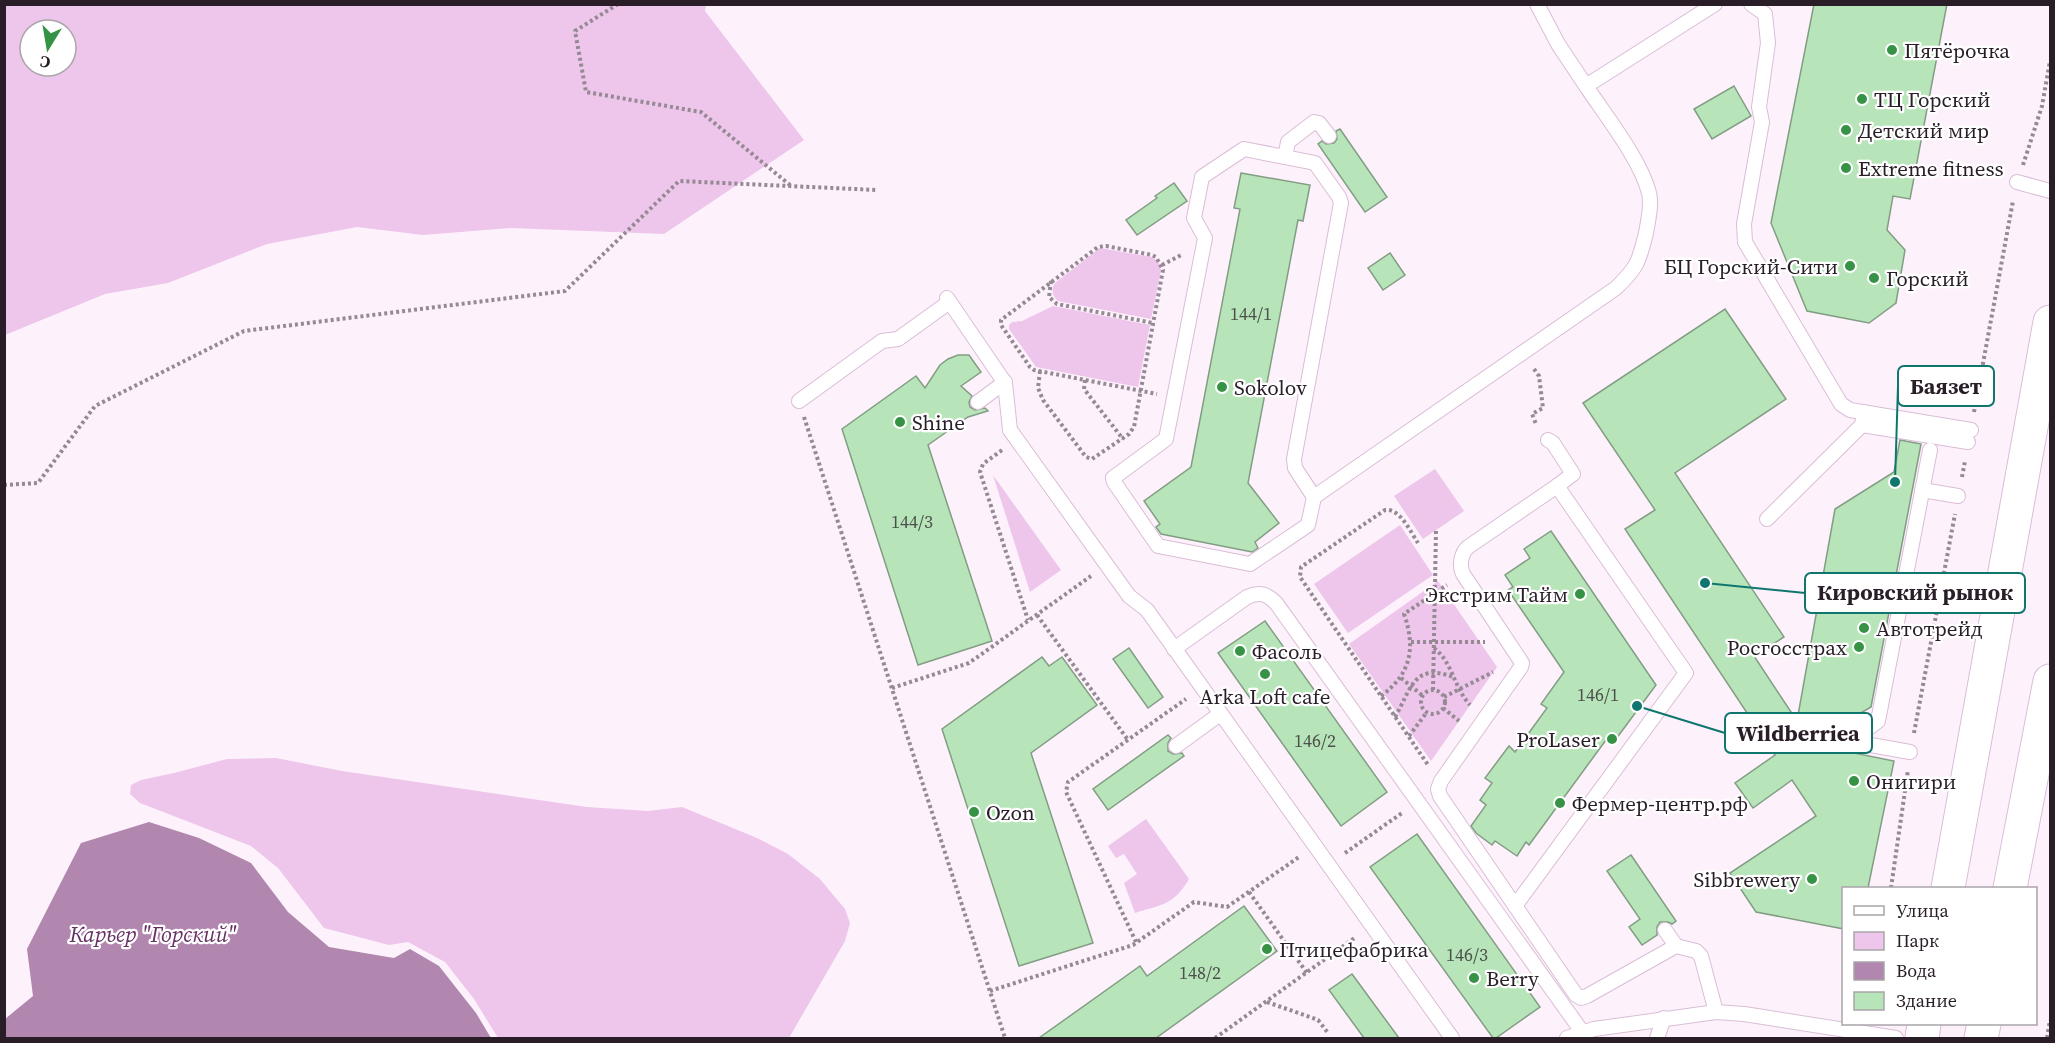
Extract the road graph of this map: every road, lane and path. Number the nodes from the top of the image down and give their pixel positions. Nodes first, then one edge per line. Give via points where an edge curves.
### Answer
1 (618, 4) edge
2 (1537, 4) edge
3 (1714, 4) edge
4 (1751, 4) edge
5 (2050, 61) edge
6 (1586, 86) junction
7 (2042, 106) dead end
8 (1329, 136) dead end
9 (1285, 157) junction
10 (2017, 182) dead end
11 (791, 186) junction
12 (877, 190) dead end
13 (2050, 191) edge
14 (1051, 281) junction
15 (2050, 322) edge
16 (1153, 323) junction
17 (1522, 353) junction
18 (1040, 371) junction
19 (1085, 380) junction
20 (1005, 382) junction
21 (1140, 390) junction
22 (1174, 397) junction
23 (799, 401) joint
24 (978, 402) dead end
25 (1863, 419) junction
26 (1544, 436) joint
27 (1969, 436) dead end
28 (1123, 438) junction
29 (1017, 440) junction
30 (1930, 450) dead end
31 (1139, 458) junction
32 (4, 485) edge
33 (1557, 486) junction
34 (1922, 490) junction
35 (1958, 496) dead end
36 (1314, 497) junction
37 (1767, 519) dead end
38 (1436, 530) dead end
39 (1418, 543) dead end
40 (1107, 565) junction
41 (1463, 574) junction
42 (1435, 593) junction
43 (1037, 615) junction
44 (1028, 620) junction
45 (1411, 642) junction
46 (1434, 642) junction
47 (1510, 642) junction
48 (1434, 648) junction
49 (1174, 649) junction
50 (1502, 668) dead end
51 (1433, 672) junction
52 (1453, 677) junction
53 (1401, 678) junction
54 (2050, 681) edge
55 (1410, 686) junction
56 (892, 688) junction
57 (1202, 688) junction
58 (1433, 690) junction
59 (1458, 690) junction
60 (1382, 696) junction
61 (1423, 696) junction
62 (1444, 697) junction
63 (1473, 708) dead end
64 (1427, 712) junction
65 (1221, 714) junction
66 (1395, 717) junction
67 (1409, 736) junction
68 (1826, 736) dead end
69 (1128, 740) junction
70 (1852, 741) junction
71 (1176, 746) dead end
72 (1910, 752) dead end
73 (1440, 783) junction
74 (1418, 802) junction
75 (1314, 846) junction
76 (1328, 865) junction
77 (1948, 887) edge
78 (2010, 887) edge
79 (1249, 892) junction
80 (1515, 906) junction
81 (1371, 926) junction
82 (1665, 930) dead end
83 (1136, 942) junction
84 (1676, 946) junction
85 (1307, 973) junction
86 (990, 991) junction
87 (1266, 1002) junction
88 (1716, 1012) junction
89 (1664, 1018) junction
90 (2050, 1020) edge
91 (1583, 1033) junction
92 (1328, 1034) dead end
93 (1005, 1038) edge
94 (1215, 1038) edge
95 (1452, 1038) edge
96 (1567, 1038) edge
97 (1657, 1038) edge
98 (1896, 1038) edge
99 (2047, 1038) edge

1 - 11 path via 575,31 586,92 701,112
2 - 6 lane
3 - 6 lane
4 - 25 lane via 1765,14 1768,43 1759,107 1762,122 1744,224 1745,242 1841,404
5 - 7 path
6 - 17 lane via 1641,169 1649,194 1649,219 1640,259 1616,288
8 - 9 lane via 1314,122 1288,142
9 - 22 lane via 1244,149 1202,177 1194,218 1204,238
9 - 36 lane via 1315,163 1341,203 1293,465
10 - 13 lane
11 - 12 path
11 - 32 path via 679,181 565,291 244,331 95,406 38,483
14 - 16 path via 1049,297 1057,304
14 - 16 path via 1101,246 1154,256 1163,270
14 - 18 path via 1001,321 1030,367
15 - 77 main road
16 - 21 path
17 - 26 path via 1539,376 1543,408 1532,414
17 - 36 lane
18 - 19 path
18 - 28 path via 1038,388 1043,400 1086,457 1092,459
19 - 21 path
19 - 28 path via 1084,389
20 - 23 lane via 947,301 898,339 882,341
20 - 24 lane
20 - 29 lane via 1010,430
21 - 22 path
21 - 28 path via 1134,427
22 - 31 lane via 1166,439
23 - 56 path
25 - 27 lane
25 - 37 lane
26 - 33 lane via 1573,474
28 - 31 path
29 - 40 lane
29 - 44 path via 983,464 980,472
30 - 34 lane
31 - 36 lane via 1116,474 1114,482 1154,541 1163,548 1250,564 1308,525
33 - 41 lane via 1468,547 1463,554
33 - 80 lane via 1686,673
34 - 35 lane
34 - 70 lane via 1878,721
38 - 42 path
39 - 60 path via 1396,512 1385,510 1299,572
40 - 43 path
40 - 49 lane via 1129,596 1147,610
41 - 42 path
41 - 47 lane
42 - 45 path via 1404,614
42 - 46 path
43 - 44 path
43 - 69 path
44 - 56 path via 969,663
45 - 46 path
45 - 53 path
46 - 47 path
46 - 48 path
47 - 73 lane via 1521,667
48 - 51 path
48 - 52 path via 1449,664
49 - 57 lane
49 - 74 lane via 1247,597 1267,594
50 - 59 path
51 - 52 path
51 - 55 path via 1422,675
51 - 58 path
52 - 59 path
53 - 55 path
53 - 60 path
54 - 78 main road
55 - 61 path
55 - 66 path
56 - 86 path
57 - 65 lane
57 - 69 path
58 - 61 path
58 - 62 path
59 - 62 path
59 - 63 path
60 - 66 path
61 - 64 path via 1422,706
62 - 64 path via 1442,710
64 - 67 path
65 - 71 lane
65 - 75 lane
66 - 67 path
67 - 73 path
68 - 70 lane
69 - 83 path via 1068,782 1066,792
70 - 72 lane
73 - 80 lane via 1440,796
74 - 76 path
74 - 91 lane
75 - 76 lane
75 - 79 path
76 - 81 lane
79 - 83 path via 1227,907 1194,902
79 - 85 path
80 - 84 lane via 1581,998
81 - 85 path
81 - 95 lane
82 - 84 lane
83 - 86 path
84 - 88 lane via 1701,956
85 - 87 path
86 - 93 path
87 - 92 path via 1318,1020
87 - 94 path
88 - 89 lane
88 - 98 lane
89 - 91 lane
89 - 97 lane
90 - 99 path
91 - 96 lane

